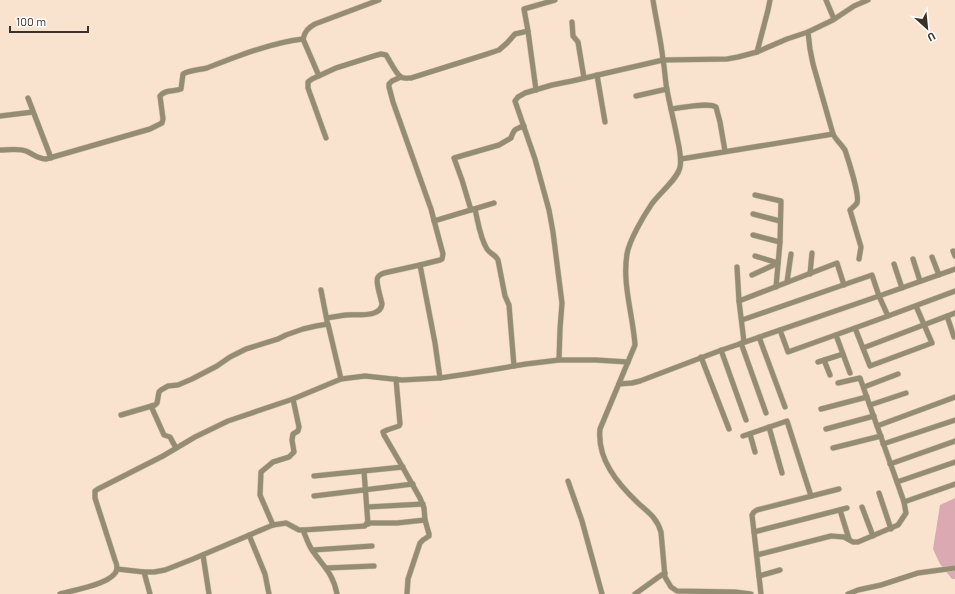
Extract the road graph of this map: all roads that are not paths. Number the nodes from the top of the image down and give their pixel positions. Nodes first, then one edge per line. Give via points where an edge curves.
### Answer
1 (379, 0) edge
2 (556, 0) edge
3 (653, 0) edge
4 (770, 0) edge
5 (826, 0) edge
6 (868, 0) edge
7 (542, 2) edge
8 (834, 19) junction
9 (572, 22) dead end
10 (528, 31) junction
11 (808, 32) junction
12 (303, 39) junction
13 (757, 52) junction
14 (663, 60) junction
15 (319, 76) junction
16 (597, 76) junction
17 (401, 77) junction
18 (584, 78) junction
19 (666, 89) junction
20 (536, 90) junction
21 (636, 96) dead end
22 (28, 98) dead end
23 (672, 109) junction
24 (33, 112) junction
25 (0, 116) edge
26 (605, 122) dead end
27 (524, 126) junction
28 (833, 134) junction
29 (326, 138) dead end
30 (0, 150) edge
31 (725, 151) junction
32 (51, 158) junction
33 (681, 159) junction
34 (754, 195) dead end
35 (494, 204) dead end
36 (473, 210) junction
37 (753, 214) dead end
38 (434, 221) junction
39 (780, 221) junction
40 (753, 235) dead end
41 (780, 242) junction
42 (791, 254) dead end
43 (812, 254) dead end
44 (755, 256) dead end
45 (932, 257) dead end
46 (765, 259) junction
47 (859, 259) dead end
48 (913, 260) dead end
49 (778, 263) junction
50 (894, 264) dead end
51 (420, 265) junction
52 (737, 267) dead end
53 (765, 269) junction
54 (955, 269) edge
55 (810, 274) junction
56 (752, 275) dead end
57 (939, 275) junction
58 (920, 281) junction
59 (787, 282) junction
60 (844, 285) junction
61 (776, 287) junction
62 (902, 288) junction
63 (321, 290) dead end
64 (955, 291) edge
65 (880, 296) junction
66 (739, 301) junction
67 (916, 306) junction
68 (955, 313) edge
69 (888, 316) junction
70 (947, 316) junction
71 (327, 318) junction
72 (742, 320) junction
73 (328, 324) junction
74 (924, 324) junction
75 (855, 328) junction
76 (780, 330) junction
77 (836, 335) junction
78 (760, 337) junction
79 (954, 337) edge
80 (742, 342) junction
81 (863, 348) junction
82 (721, 350) junction
83 (843, 354) junction
84 (701, 357) junction
85 (559, 360) junction
86 (824, 360) junction
87 (628, 362) junction
88 (818, 362) dead end
89 (514, 366) junction
90 (850, 373) dead end
91 (898, 374) dead end
92 (830, 375) dead end
93 (440, 378) junction
94 (341, 379) junction
95 (396, 379) junction
96 (838, 383) dead end
97 (619, 384) junction
98 (864, 387) junction
99 (906, 394) dead end
100 (867, 397) junction
101 (955, 397) edge
102 (293, 399) junction
103 (870, 405) junction
104 (151, 406) junction
105 (785, 406) dead end
106 (821, 409) dead end
107 (766, 413) dead end
108 (121, 415) dead end
109 (874, 416) junction
110 (746, 420) dead end
111 (955, 420) edge
112 (877, 426) junction
113 (769, 427) junction
114 (826, 428) dead end
115 (729, 429) dead end
116 (750, 434) junction
117 (743, 436) dead end
118 (880, 436) junction
119 (955, 441) edge
120 (883, 444) junction
121 (176, 448) junction
122 (833, 448) dead end
123 (755, 452) dead end
124 (955, 462) edge
125 (890, 464) junction
126 (403, 467) junction
127 (364, 471) junction
128 (782, 473) dead end
129 (314, 476) dead end
130 (568, 481) dead end
131 (897, 482) junction
132 (412, 484) junction
133 (955, 484) edge
134 (839, 489) dead end
135 (366, 490) junction
136 (879, 493) dead end
137 (314, 496) dead end
138 (811, 496) junction
139 (904, 502) junction
140 (423, 504) junction
141 (367, 507) junction
142 (862, 507) dead end
143 (848, 508) dead end
144 (840, 510) junction
145 (426, 520) junction
146 (368, 524) junction
147 (273, 525) junction
148 (891, 528) junction
149 (303, 530) junction
150 (754, 532) junction
151 (249, 535) junction
152 (873, 536) junction
153 (849, 539) junction
154 (372, 546) dead end
155 (313, 550) junction
156 (757, 554) junction
157 (203, 555) junction
158 (374, 566) dead end
159 (326, 568) junction
160 (955, 568) edge
161 (117, 569) junction
162 (780, 570) dead end
163 (144, 572) junction
164 (665, 573) junction
165 (759, 576) junction
166 (64, 593) edge
167 (150, 594) edge
168 (209, 594) edge
169 (269, 594) edge
170 (337, 594) edge
171 (407, 594) edge
172 (602, 594) edge
173 (635, 594) edge
174 (751, 594) edge
175 (761, 594) edge
176 (848, 594) edge

1 - 12 street via 309,27
2 - 7 street
3 - 14 street
4 - 13 street
5 - 8 street
6 - 8 street
7 - 10 street via 523,9
8 - 11 street
9 - 18 street via 572,32 578,42
10 - 17 street via 515,34 502,48 484,55 411,78
10 - 20 street
11 - 13 street
11 - 28 street via 813,64
12 - 15 street
12 - 32 street via 254,50 187,72 183,74 181,89 166,91 160,96 163,119 159,125
13 - 14 street via 727,59
14 - 16 street
14 - 19 street
15 - 17 street via 382,54 386,55
15 - 29 street via 310,80 307,85
16 - 18 street
16 - 26 street
17 - 38 street via 389,84 389,87
18 - 20 street
19 - 21 street
19 - 23 street
20 - 27 street via 525,93 515,101
22 - 24 street
23 - 31 street via 709,105 716,107
23 - 33 street
24 - 25 street
24 - 32 street
27 - 36 street via 516,129 511,138 499,145 454,158
27 - 85 street via 553,232 562,303
28 - 31 street
28 - 47 street via 845,150 858,200 850,210 860,243
30 - 32 street via 24,150 40,159
31 - 33 street
33 - 87 street via 675,179 652,205 629,246 626,275 635,344
34 - 39 street via 780,201
35 - 36 street
36 - 38 street
36 - 89 street via 484,244 498,260 509,305
37 - 39 street
38 - 51 street via 442,259
39 - 41 street
40 - 41 street
41 - 49 street
42 - 59 street
43 - 55 street
44 - 46 street
45 - 57 street
46 - 49 street
46 - 53 street
48 - 58 street
49 - 53 street
49 - 61 street
50 - 62 street
51 - 71 street via 379,276 377,283 382,304 379,311
51 - 93 street
52 - 66 street
53 - 56 street
54 - 57 street
55 - 59 street
55 - 60 street via 837,264
57 - 58 street
58 - 62 street
59 - 61 street
60 - 65 street via 872,275
60 - 72 street
61 - 66 street
62 - 65 street
63 - 71 street
64 - 67 street
65 - 69 street
65 - 76 street
66 - 72 street
67 - 69 street
67 - 74 street
68 - 70 street
69 - 75 street
70 - 74 street
70 - 79 street
71 - 73 street
72 - 80 street
73 - 94 street
73 - 104 street via 303,329 230,356 208,371 178,385 163,388 159,392 157,403
74 - 81 street
74 - 81 street via 932,343 870,366
75 - 77 street
75 - 81 street
76 - 77 street via 788,352
76 - 78 street
77 - 83 street
78 - 80 street
78 - 105 street
80 - 82 street
80 - 107 street
82 - 84 street
82 - 110 street
83 - 86 street
83 - 90 street
84 - 97 street via 640,381
84 - 115 street
85 - 87 street
85 - 89 street
86 - 88 street
86 - 92 street
87 - 97 street
89 - 93 street
91 - 98 street
93 - 95 street
94 - 95 street via 365,376
94 - 102 street
95 - 126 street via 400,424 383,432
96 - 98 street via 860,378
97 - 164 street via 599,434 604,459 624,489 659,525
98 - 100 street
99 - 103 street
100 - 103 street
100 - 106 street
101 - 112 street
102 - 121 street via 228,421
102 - 147 street via 299,427 293,434 294,452 289,457 272,462 261,472 260,495
103 - 109 street
104 - 108 street
104 - 121 street via 164,435 170,437
109 - 112 street
109 - 114 street
111 - 120 street
112 - 118 street
113 - 116 street
113 - 128 street
113 - 138 street via 787,421
116 - 117 street
116 - 123 street
118 - 120 street
118 - 122 street
119 - 125 street
120 - 125 street
121 - 161 street via 95,491
124 - 131 street
125 - 131 street
126 - 127 street
126 - 132 street
127 - 129 street
127 - 135 street
130 - 172 street via 582,520
131 - 139 street
132 - 135 street
132 - 140 street
133 - 139 street
134 - 138 street
135 - 137 street
135 - 141 street
136 - 148 street
138 - 150 street via 757,510 752,515
139 - 148 street via 906,513 898,525
140 - 141 street
140 - 145 street
141 - 146 street
142 - 152 street
143 - 144 street
144 - 150 street
144 - 153 street
145 - 146 street
145 - 171 street via 429,535 420,543 408,579
146 - 149 street
147 - 149 street via 286,523
147 - 151 street
148 - 152 street
149 - 155 street
150 - 156 street
151 - 157 street
151 - 169 street via 265,574
152 - 153 street via 856,542
153 - 156 street via 825,537
154 - 155 street
155 - 159 street
156 - 165 street
157 - 163 street via 165,570
157 - 168 street
158 - 159 street
159 - 170 street
160 - 176 street via 918,573
161 - 163 street
161 - 166 street via 107,580
162 - 165 street
163 - 167 street
164 - 173 street
164 - 174 street via 668,584 677,592
165 - 175 street

